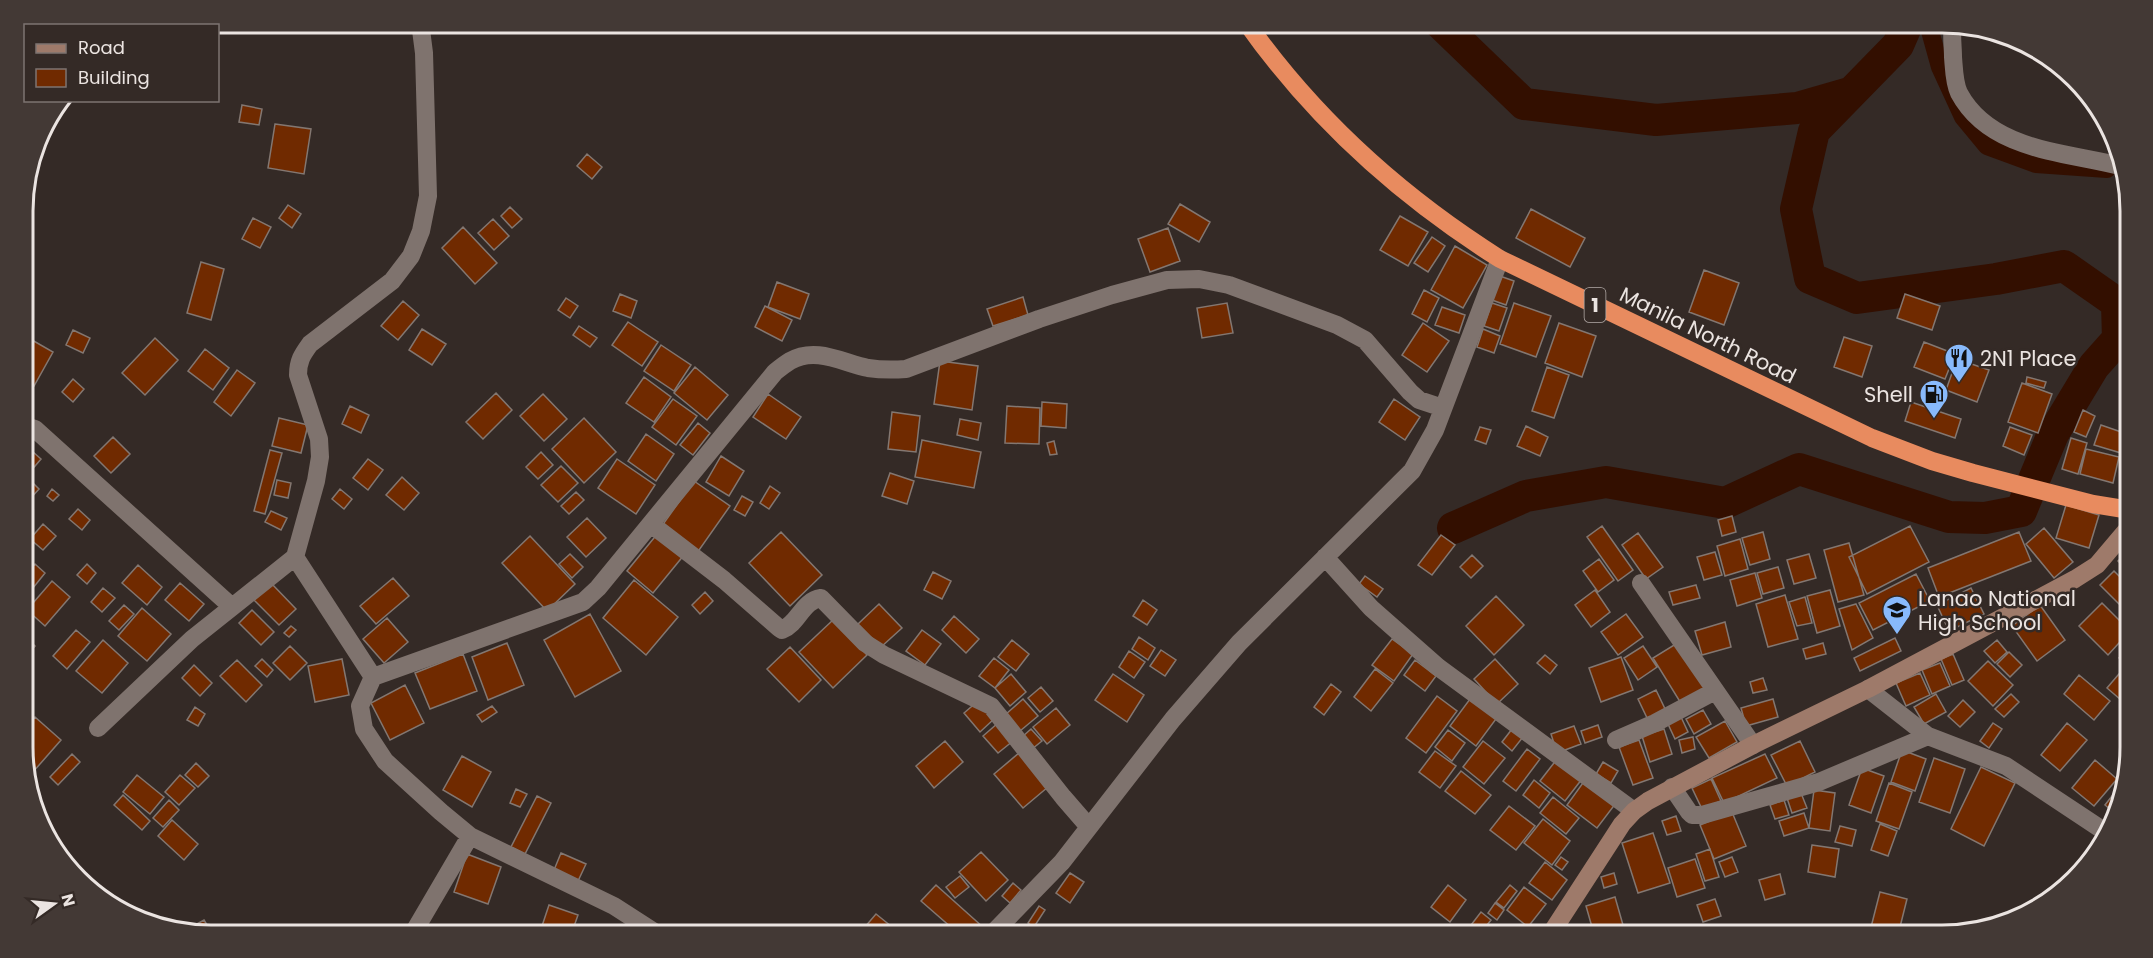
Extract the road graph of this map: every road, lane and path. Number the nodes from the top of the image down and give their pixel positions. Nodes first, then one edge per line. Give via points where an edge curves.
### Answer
1 (421, 33) edge
2 (1255, 33) edge
3 (1953, 33) edge
4 (2114, 165) edge
5 (1500, 259) junction
6 (1443, 408) junction
7 (33, 428) edge
8 (2120, 508) edge
9 (651, 524) junction
10 (2120, 538) edge
11 (295, 557) junction
12 (1325, 557) junction
13 (1641, 583) dead end
14 (231, 606) junction
15 (373, 677) junction
16 (1868, 689) junction
17 (1714, 691) junction
18 (98, 728) dead end
19 (1928, 736) junction
20 (1616, 740) dead end
21 (1753, 745) junction
22 (1672, 787) junction
23 (1634, 811) junction
24 (1089, 827) junction
25 (2100, 828) edge
26 (470, 836) junction
27 (418, 925) edge
28 (643, 925) edge
29 (1001, 925) edge
30 (1556, 925) edge

1 - 11 street via 428,196 420,231 411,256 392,281 301,355 298,375 320,439 320,457
2 - 5 highway, Manila North Road / 1 via 1309,102 1369,162 1447,225
3 - 4 street via 1959,92 1975,114 1998,134 2045,150
5 - 6 street
5 - 8 highway, Manila North Road / 1 via 1872,438 1932,461
6 - 9 street via 1419,400 1365,340 1337,325 1229,285 1199,279 1167,280 1039,319 906,369 866,367 813,354 792,360 775,372
6 - 12 street via 1412,471
7 - 14 street
9 - 15 street via 583,602
9 - 24 street via 782,630 811,601 821,598 865,644 991,706
10 - 16 street via 2097,565 2075,579
11 - 14 street
11 - 15 street
12 - 23 street via 1371,608 1438,667
12 - 24 street via 1217,668
13 - 17 street
14 - 18 street
15 - 26 street via 360,706 363,729 385,761
16 - 19 street
16 - 21 street
17 - 20 street
17 - 21 street
19 - 22 street via 1819,782 1702,815 1692,815
19 - 25 street via 2006,766
21 - 22 street
22 - 23 street
23 - 30 street
24 - 29 street via 1062,862
26 - 27 street
26 - 28 street via 614,906

